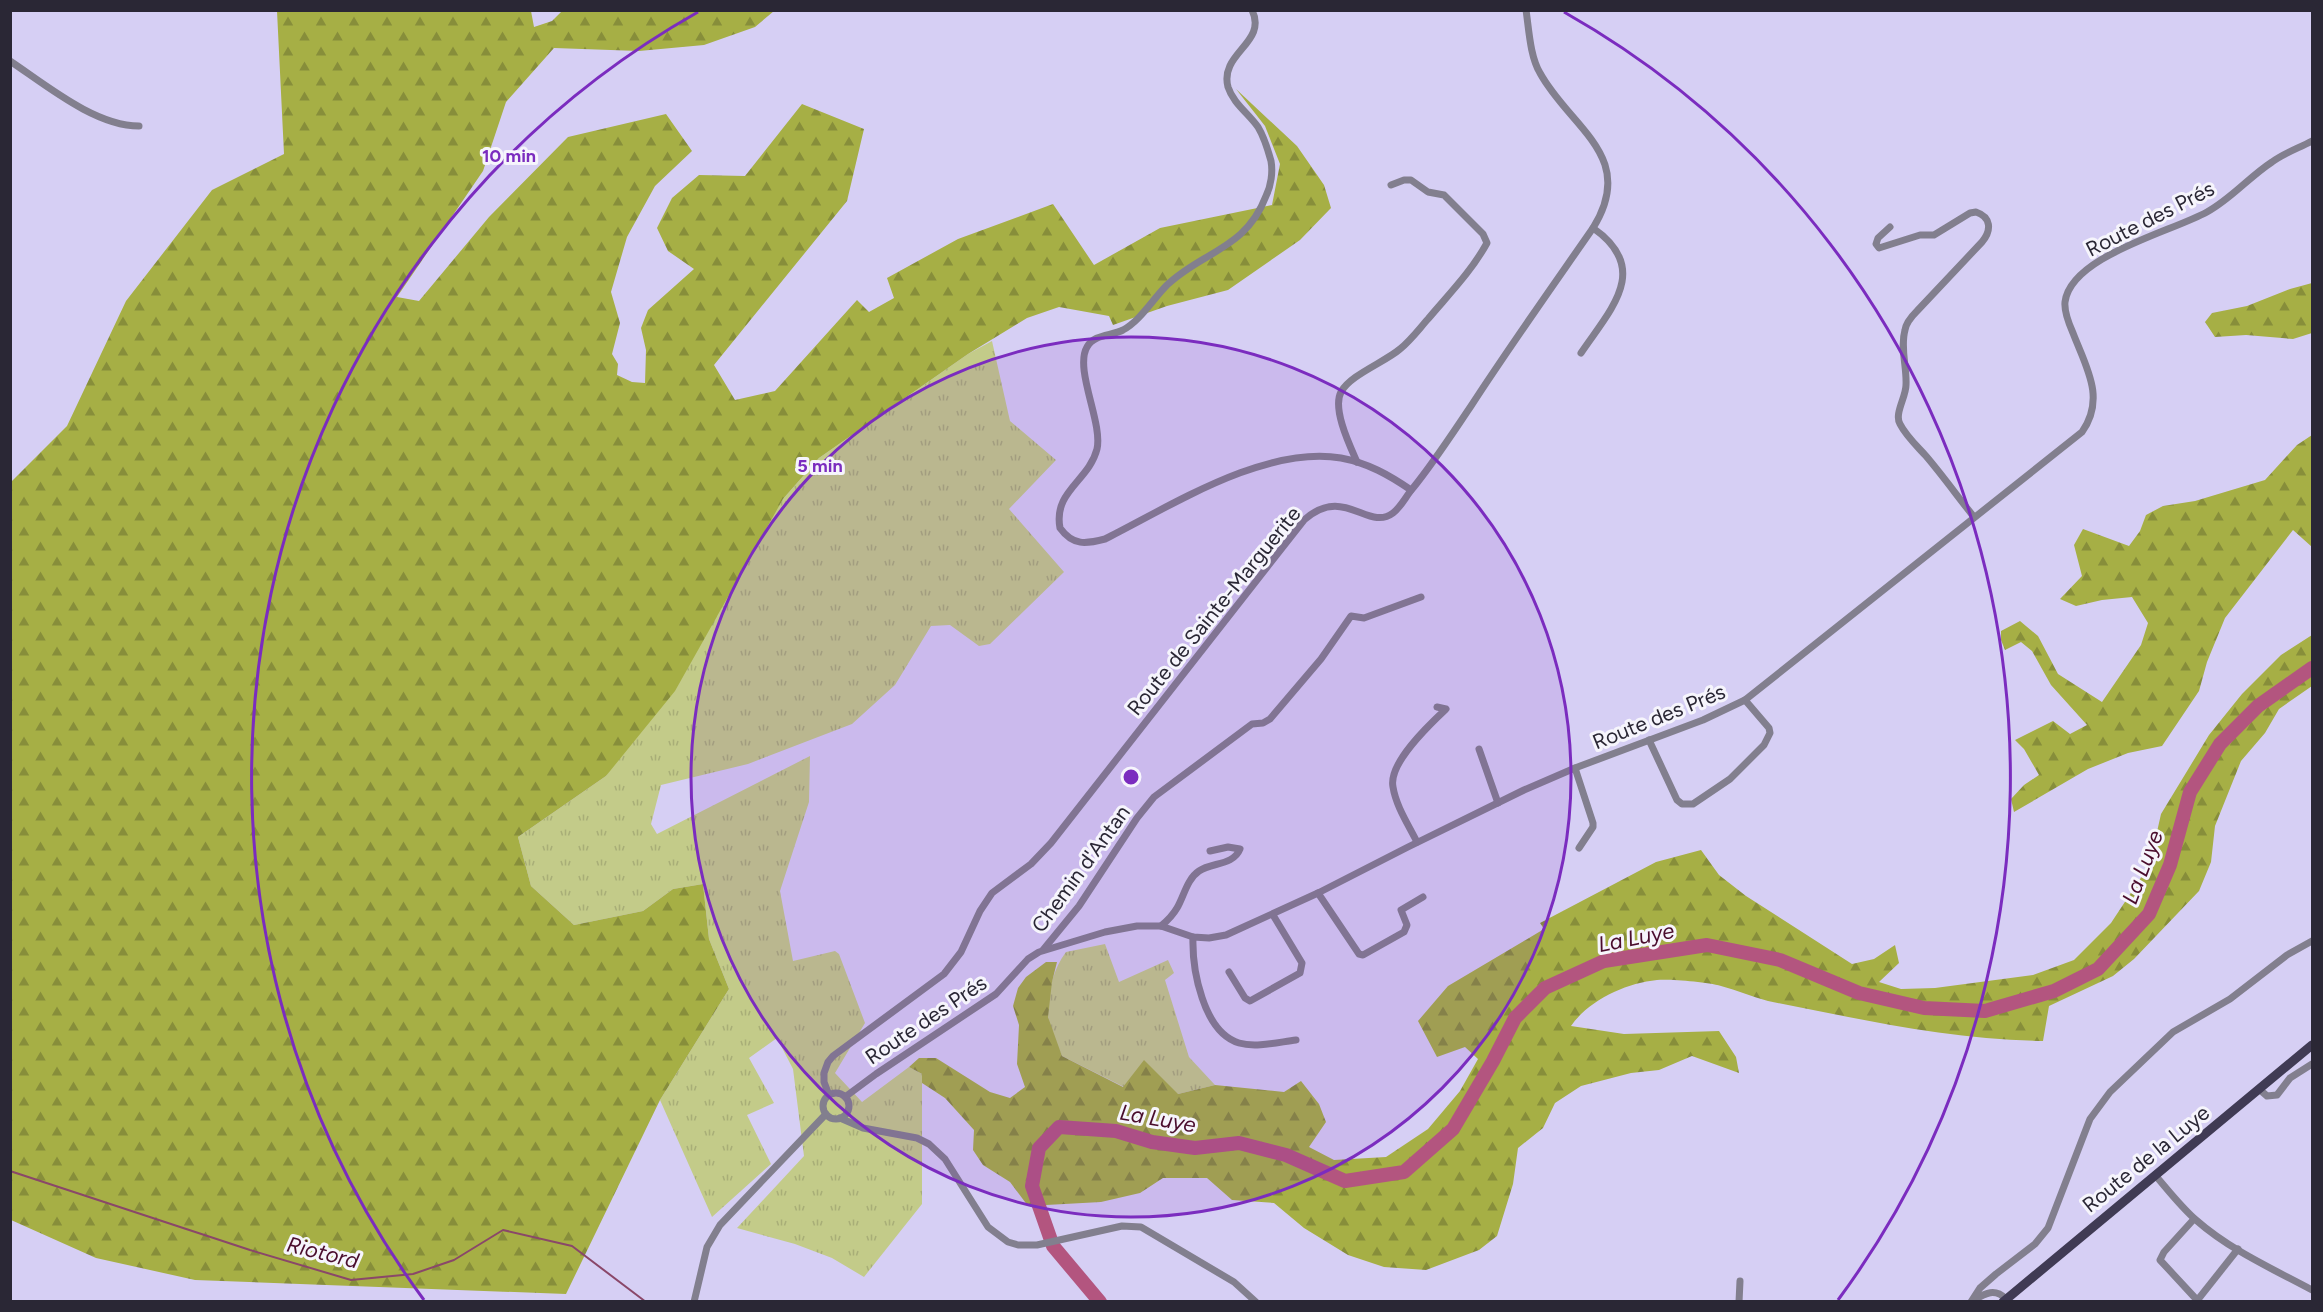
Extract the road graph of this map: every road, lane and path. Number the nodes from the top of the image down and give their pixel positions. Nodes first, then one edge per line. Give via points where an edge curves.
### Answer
1 (1252, 10) edge
2 (1526, 10) edge
3 (10, 61) edge
4 (139, 126) dead end
5 (2313, 141) edge
6 (1391, 185) dead end
7 (1890, 227) dead end
8 (1593, 228) junction
9 (1581, 354) dead end
10 (1357, 462) junction
11 (1411, 490) junction
12 (1974, 517) junction
13 (1421, 597) dead end
14 (1745, 700) junction
15 (1437, 706) dead end
16 (1649, 740) junction
17 (1479, 749) dead end
18 (1575, 768) junction
19 (1498, 803) junction
20 (1417, 842) junction
21 (1579, 849) dead end
22 (1210, 851) dead end
23 (1318, 893) junction
24 (1423, 897) dead end
25 (1273, 915) junction
26 (1161, 926) junction
27 (1193, 937) junction
28 (2313, 941) edge
29 (1043, 950) junction
30 (1229, 972) dead end
31 (1296, 1040) dead end
32 (2313, 1045) edge
33 (2313, 1064) edge
34 (2259, 1089) junction
35 (829, 1095) junction
36 (845, 1097) junction
37 (848, 1110) junction
38 (826, 1114) junction
39 (840, 1118) junction
40 (863, 1128) junction
41 (2155, 1175) junction
42 (2194, 1219) junction
43 (2238, 1249) junction
44 (1740, 1281) dead end
45 (2313, 1290) edge
46 (2004, 1300) edge
47 (1971, 1301) edge
48 (2197, 1301) edge
49 (694, 1302) edge
50 (1256, 1302) edge
51 (1739, 1302) edge

1 - 10 street via 1257,26 1230,65 1228,86 1263,137 1271,163 1268,192 1257,217 1235,240 1168,284 1124,330 1095,339 1086,347 1084,363 1098,441 1094,458 1059,508 1060,528 1076,542 1090,544 1245,470 1313,457
2 - 8 street, Route de Sainte-Marguerite via 1538,71 1604,158 1607,198
3 - 4 street via 86,110 116,124
5 - 12 street, Route des Prés via 2273,161 2206,213 2126,246 2078,277 2065,302 2093,387 2089,422 2074,439
6 - 10 street via 1411,180 1428,192 1444,195 1483,234 1487,243 1459,285 1400,350 1341,392 1341,418
7 - 12 street via 1876,240 1879,248 1920,235 1934,235 1970,213 1987,219 1990,227 1988,236 1917,311 1904,331 1907,384 1898,416 1905,432
8 - 9 street via 1617,250 1623,284
8 - 11 street, Route de Sainte-Marguerite
10 - 11 street via 1385,473
11 - 35 street, Route de Sainte-Marguerite via 1396,511 1383,519 1335,506 1315,511 1304,520 1052,843 992,893 953,963 931,985 828,1062 824,1078
12 - 14 street, Route des Prés
13 - 29 street, Chemin d'Antan via 1364,618 1351,616 1270,719 1252,724 1154,797 1079,906
14 - 16 street, Route des Prés
14 - 16 street via 1769,728 1768,739 1730,779 1693,804 1677,800
15 - 20 street via 1446,709 1397,765 1392,784
16 - 18 street, Route des Prés
17 - 19 street
18 - 19 street, Route des Prés
18 - 21 street via 1593,823
19 - 20 street, Route des Prés
20 - 23 street, Route des Prés
22 - 26 street via 1240,849 1231,860 1194,876 1176,911
23 - 24 street via 1363,955 1404,932 1407,925 1401,910
23 - 25 street, Route des Prés
25 - 27 street, Route des Prés via 1226,935
25 - 30 street via 1302,963 1300,972 1250,1001
26 - 27 street, Route des Prés
26 - 29 street, Route des Prés via 1105,932
27 - 31 street via 1192,949 1206,1010 1223,1034 1250,1044
28 - 47 street via 2287,955 2230,999 2173,1032 2110,1092 2090,1119 2048,1228
29 - 36 street, Route des Prés via 1028,959 996,994
32 - 34 main road, Route de la Luye
33 - 34 street via 2290,1078 2277,1095 2267,1096
34 - 41 main road, Route de la Luye
35 - 36 street via 839,1093
35 - 38 street via 823,1104
36 - 37 street
37 - 39 street
37 - 40 street
38 - 39 street
38 - 49 street via 715,1232 703,1257
39 - 40 street
40 - 50 street via 917,1138 929,1144 945,1159 979,1216 997,1236 1018,1245 1038,1245 1122,1226 1141,1227 1234,1282
41 - 42 street
41 - 46 main road, Route de la Luye
42 - 43 street
42 - 48 street via 2160,1260
43 - 45 street
43 - 48 street
44 - 51 street
46 - 47 street via 1999,1293 1991,1292

